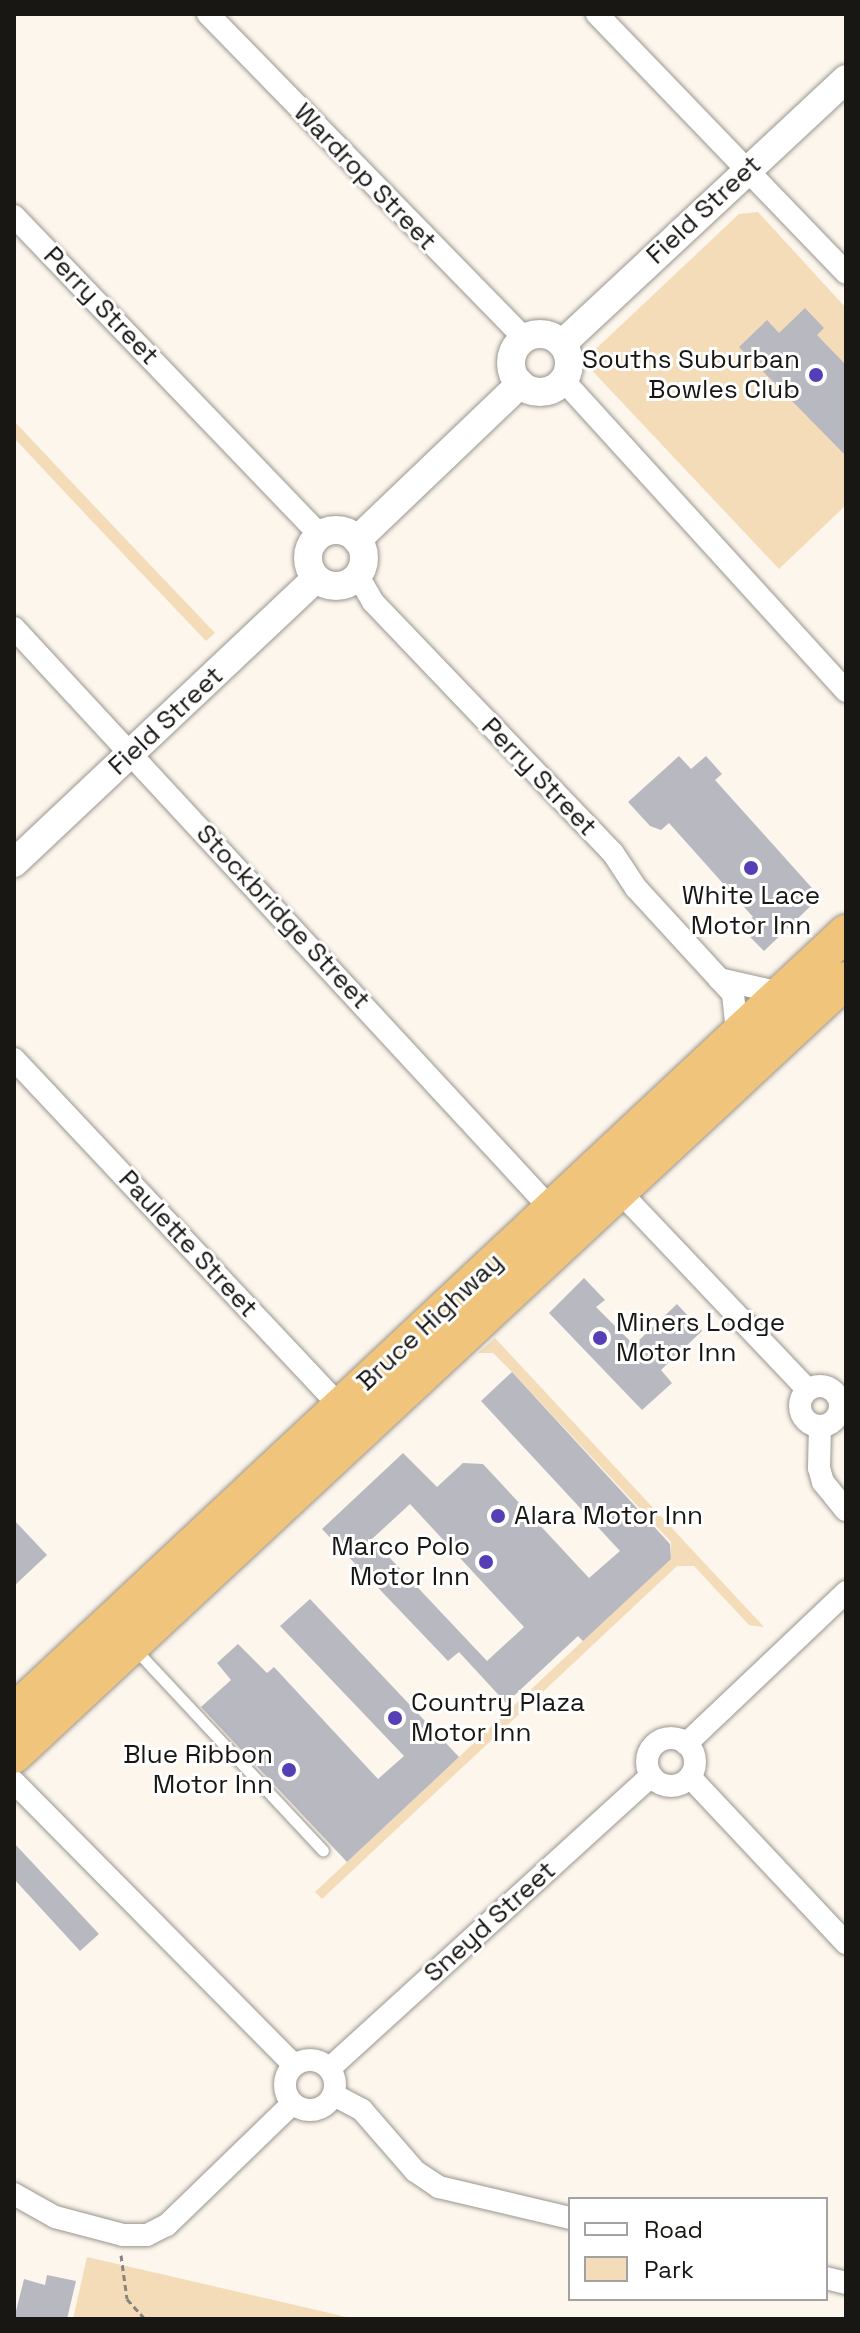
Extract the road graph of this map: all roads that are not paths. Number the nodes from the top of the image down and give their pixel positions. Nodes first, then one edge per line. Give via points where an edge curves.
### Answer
1 (208, 14) edge
2 (597, 14) edge
3 (846, 79) edge
4 (749, 168) junction
5 (14, 216) edge
6 (846, 273) edge
7 (524, 338) junction
8 (563, 343) junction
9 (564, 381) junction
10 (520, 384) junction
11 (320, 535) junction
12 (357, 540) junction
13 (358, 576) junction
14 (316, 578) junction
15 (14, 628) edge
16 (846, 691) edge
17 (132, 753) junction
18 (14, 863) edge
19 (846, 933) edge
20 (718, 978) junction
21 (846, 980) edge
22 (780, 993) junction
23 (737, 1033) junction
24 (14, 1059) edge
25 (622, 1194) junction
26 (551, 1209) junction
27 (807, 1389) junction
28 (842, 1392) edge
29 (351, 1418) junction
30 (820, 1426) junction
31 (846, 1510) edge
32 (846, 1592) edge
33 (131, 1645) junction
34 (14, 1712) edge
35 (686, 1744) junction
36 (14, 1755) edge
37 (651, 1776) junction
38 (690, 1777) junction
39 (14, 1782) edge
40 (323, 1851) dead end
41 (846, 1943) edge
42 (294, 2065) junction
43 (330, 2068) junction
44 (334, 2095) junction
45 (293, 2103) junction
46 (14, 2194) edge
47 (568, 2218) edge

1 - 7 street, Wardrop Street
2 - 4 street
3 - 4 street, Field Street
4 - 6 street
4 - 8 street, Field Street
5 - 11 street, Perry Street
7 - 8 street via 544,333
7 - 10 street via 511,359
8 - 9 street via 570,364
9 - 10 street via 538,392
9 - 16 street
10 - 12 street
11 - 12 street via 339,531
11 - 14 street via 308,555
12 - 13 street via 364,560
13 - 14 street via 334,586
13 - 20 street, Perry Street via 373,602 613,853 636,888
14 - 17 street, Field Street
15 - 17 street, Stockbridge Street
17 - 18 street, Field Street
17 - 26 street, Stockbridge Street
19 - 22 highway, Bruce Highway
20 - 22 street
20 - 23 street, Perry Street via 738,1004
21 - 25 highway, Bruce Highway
22 - 23 highway, Bruce Highway
23 - 26 highway, Bruce Highway
24 - 29 street, Paulette Street
25 - 27 street
25 - 29 highway, Bruce Highway
26 - 29 highway, Bruce Highway
27 - 28 street
27 - 30 street via 799,1409 807,1422
28 - 30 street via 838,1415
29 - 33 highway, Bruce Highway
29 - 34 highway, Bruce Highway
30 - 31 street via 819,1468
32 - 35 street
33 - 36 highway, Bruce Highway
33 - 40 lane
35 - 37 street via 672,1738 654,1745 647,1759
35 - 38 street via 695,1762
37 - 38 street via 673,1786
37 - 43 street, Sneyd Street
38 - 41 street
39 - 42 street
42 - 43 street via 313,2059
42 - 45 street via 285,2082
43 - 44 street
44 - 45 street via 318,2109
44 - 47 street via 362,2110 415,2171 439,2187
45 - 46 street via 167,2225 147,2235 123,2235 55,2217

